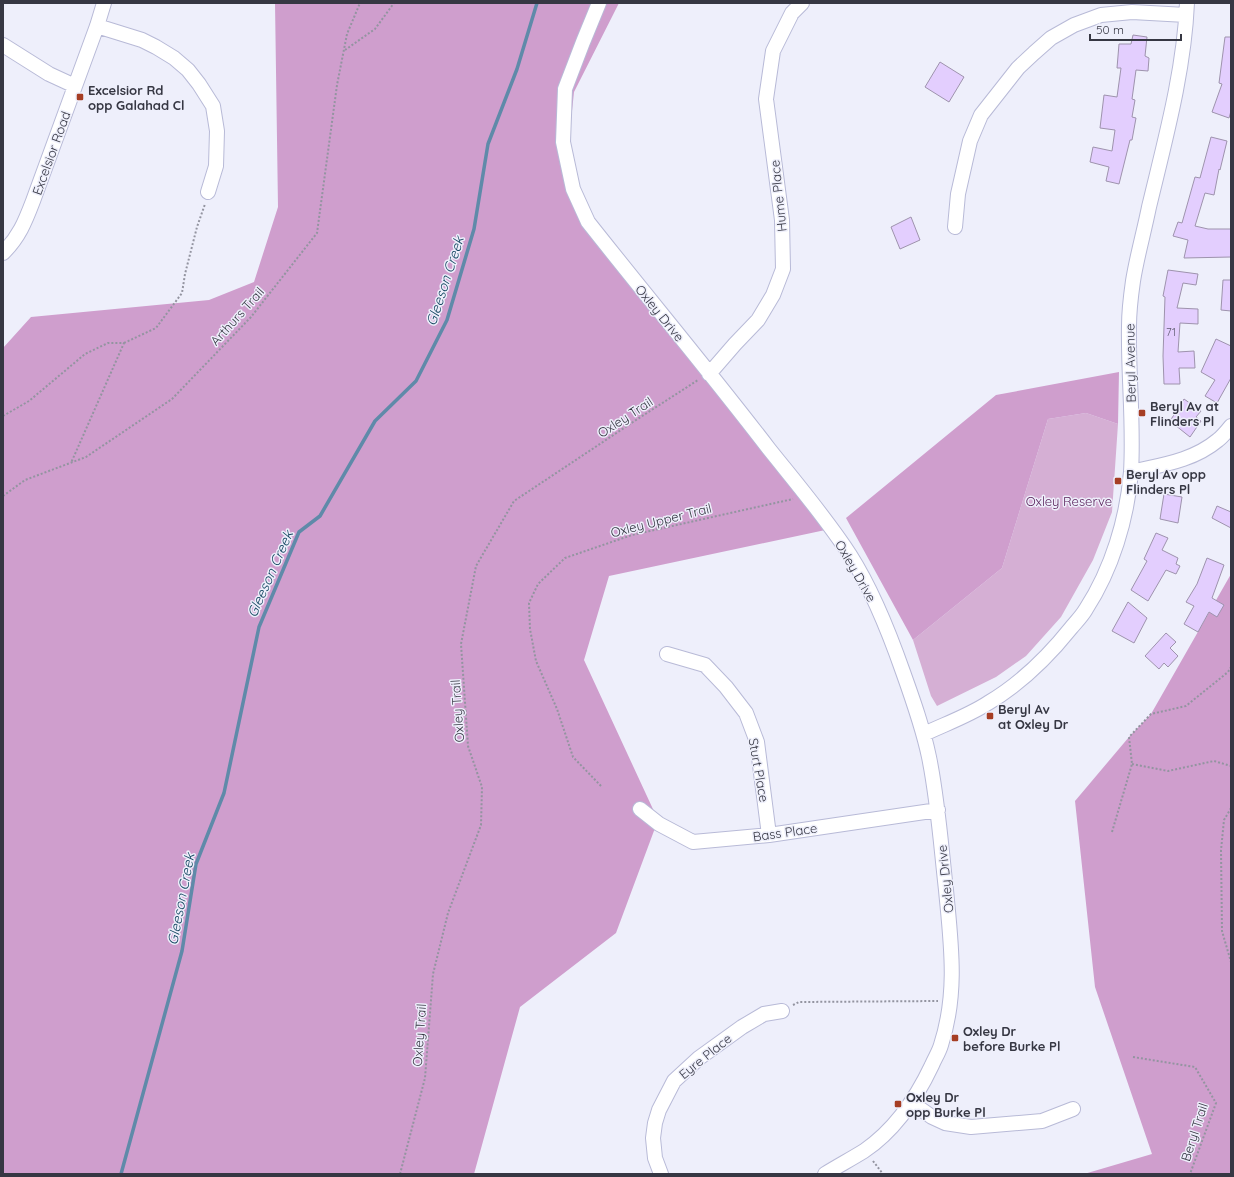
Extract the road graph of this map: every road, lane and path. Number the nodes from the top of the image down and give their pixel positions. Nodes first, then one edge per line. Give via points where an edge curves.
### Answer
1 (104, 3) edge
2 (360, 3) edge
3 (394, 3) edge
4 (599, 3) edge
5 (802, 3) edge
6 (1186, 9) edge
7 (97, 26) junction
8 (3, 45) edge
9 (344, 50) junction
10 (75, 86) junction
11 (208, 192) joint
12 (955, 227) dead end
13 (3, 253) edge
14 (124, 343) junction
15 (709, 374) junction
16 (3, 416) edge
17 (1231, 426) edge
18 (71, 463) junction
19 (1131, 472) junction
20 (3, 496) edge
21 (806, 496) junction
22 (667, 654) dead end
23 (1231, 667) edge
24 (924, 734) junction
25 (1132, 764) junction
26 (1231, 766) edge
27 (602, 786) dead end
28 (1231, 808) edge
29 (640, 809) dead end
30 (938, 810) junction
31 (1112, 832) dead end
32 (769, 835) junction
33 (1231, 962) edge
34 (951, 1000) junction
35 (782, 1011) joint
36 (1133, 1057) dead end
37 (912, 1102) junction
38 (1073, 1109) dead end
39 (865, 1150) junction
40 (400, 1174) edge
41 (661, 1174) edge
42 (825, 1174) edge
43 (883, 1174) edge
44 (1190, 1174) edge

1 - 7 street, Excelsior Road
2 - 9 path, Arthurs Trail via 347,34
3 - 9 path via 375,29
4 - 15 street, Oxley Drive via 565,89 563,142 574,189 588,222
5 - 15 street, Hume Place via 792,13 772,51 766,100 782,220 782,268 773,295 758,320
6 - 12 street via 1101,15 1074,25 1051,38 1018,68 981,115 970,141 958,194
6 - 19 street, Beryl Avenue via 1181,61 1132,288 1128,324
7 - 10 street, Excelsior Road
7 - 11 street via 156,47 188,70 199,84 213,106 217,131 216,166
8 - 10 street via 49,74
9 - 18 path, Arthurs Trail via 317,233 251,317 172,399 86,457
10 - 13 street, Excelsior Road via 22,228
11 - 14 path via 185,274 182,294 156,328
14 - 16 path via 108,343 85,354 29,401
14 - 18 path
15 - 21 street, Oxley Drive
15 - 40 path, Oxley Trail via 514,501 476,566 461,644 468,746 482,787 481,825 448,913 433,974 425,1078
17 - 19 street via 1218,440 1188,458
18 - 20 path, Arthurs Trail via 25,480
19 - 24 street, Beryl Avenue via 1117,540 1101,583 1086,610 1058,645 1020,680 974,711
21 - 24 street, Oxley Drive via 851,556 871,594 893,642
21 - 27 path, Oxley Upper Trail via 632,534 566,558 538,584 529,603 530,629 536,661 557,709 573,757
22 - 32 street, Sturt Place via 705,665 746,713 757,742
23 - 25 path via 1186,706 1151,714 1129,737
24 - 30 street, Oxley Drive
25 - 26 path via 1168,771 1214,761
25 - 31 path
28 - 33 path via 1224,820 1221,850 1222,931
29 - 32 street, Bass Place via 659,824 693,842
30 - 32 street, Bass Place
30 - 34 street, Oxley Drive via 952,953
34 - 35 path via 799,1002
34 - 37 street, Oxley Drive via 941,1047
35 - 41 street, Eyre Place via 764,1014 742,1027 699,1058 674,1081 655,1123 655,1158
36 - 44 path, Beryl Trail via 1195,1067 1216,1103
37 - 38 street via 945,1123 971,1127 1042,1121
37 - 39 street, Oxley Drive via 892,1127
39 - 42 street, Oxley Drive
39 - 43 path

